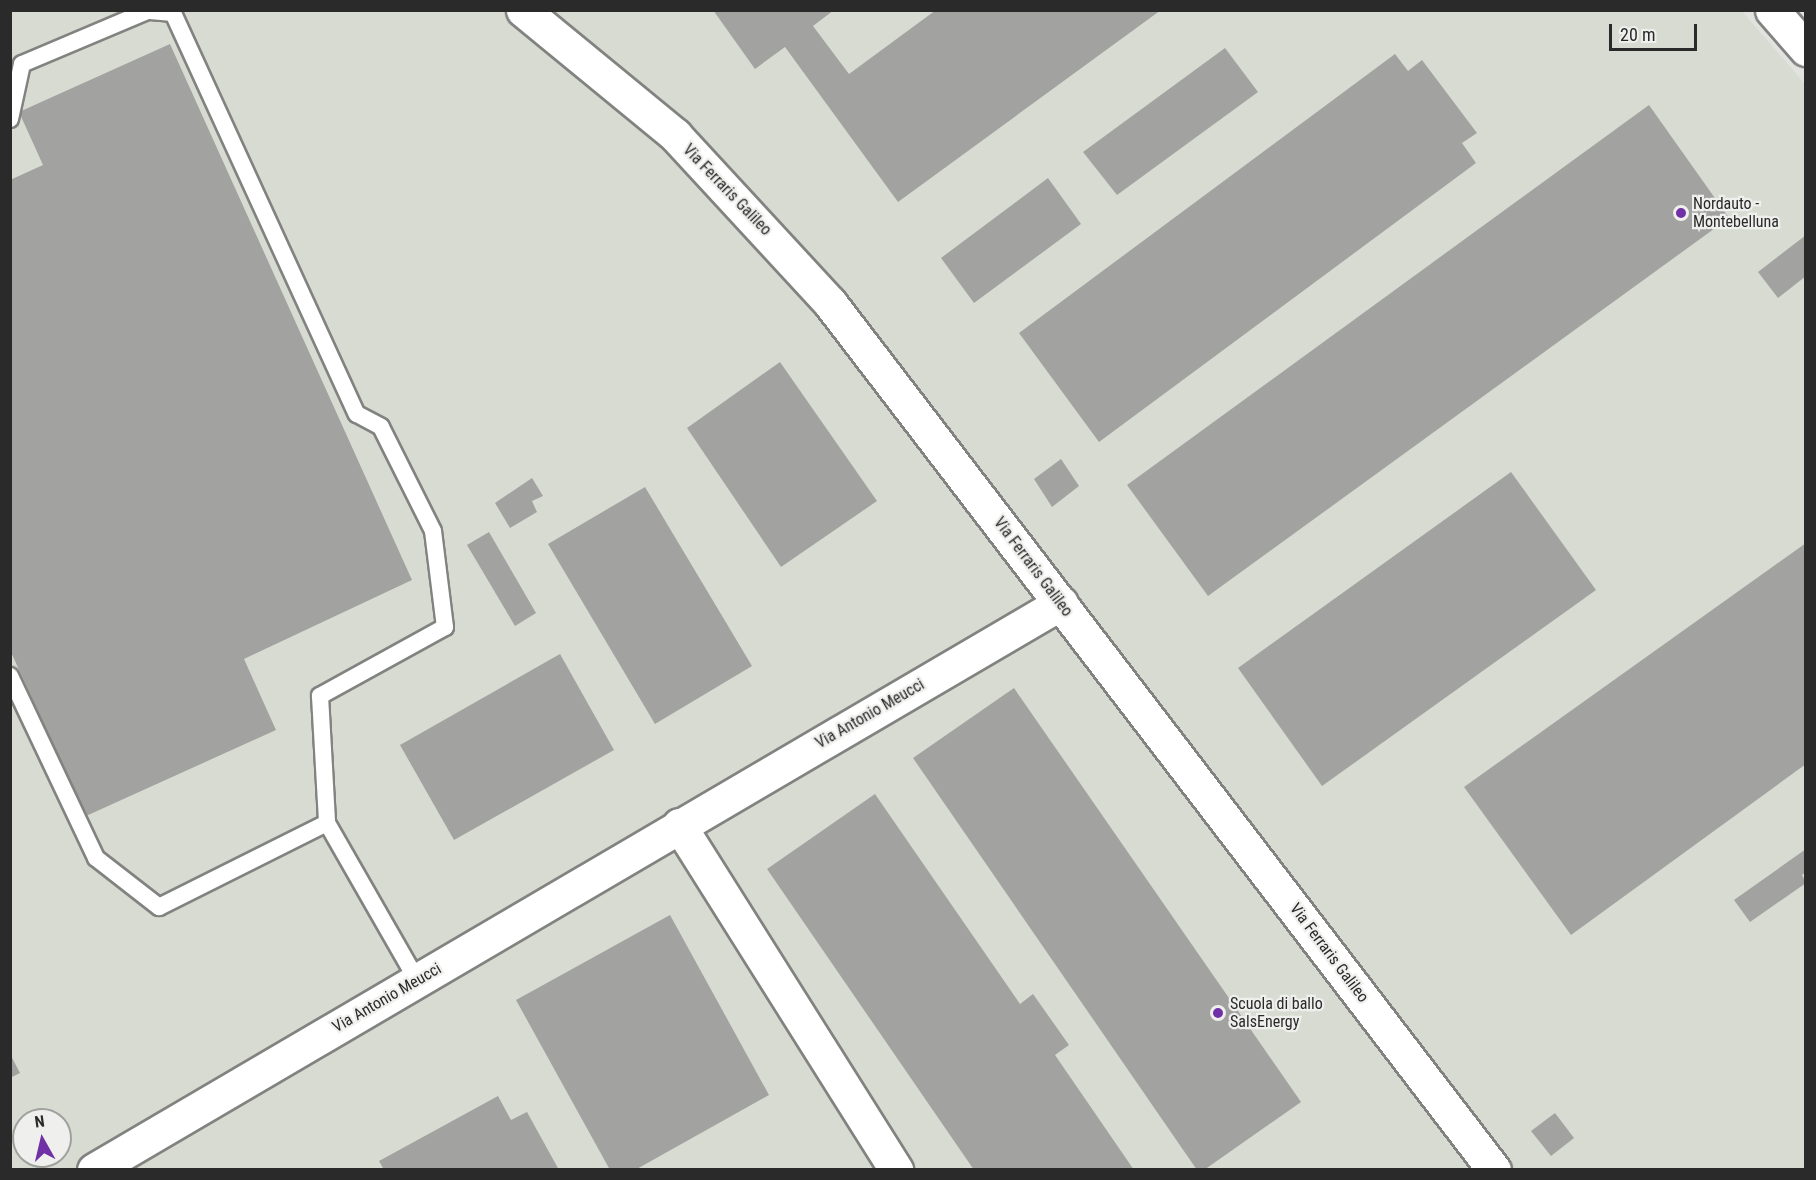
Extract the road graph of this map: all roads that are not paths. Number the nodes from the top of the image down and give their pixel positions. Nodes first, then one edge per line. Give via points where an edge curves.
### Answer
1 (523, 10) edge
2 (1772, 10) edge
3 (150, 11) edge
4 (1806, 49) edge
5 (10, 119) edge
6 (1061, 603) junction
7 (10, 676) edge
8 (327, 823) junction
9 (679, 825) junction
10 (417, 980) junction
11 (94, 1170) edge
12 (896, 1170) edge
13 (1494, 1170) edge

1 - 6 street, Via Ferraris Galileo via 675,135 799,267 869,350
2 - 4 street
3 - 5 lane via 22,64
3 - 8 lane via 173,13 357,414 381,427 433,531 445,627 320,696
6 - 9 street, Via Antonio Meucci
6 - 13 street, Via Ferraris Galileo
7 - 8 lane via 96,858 159,907
8 - 10 lane
9 - 10 street, Via Antonio Meucci
9 - 12 street
10 - 11 street, Via Antonio Meucci

